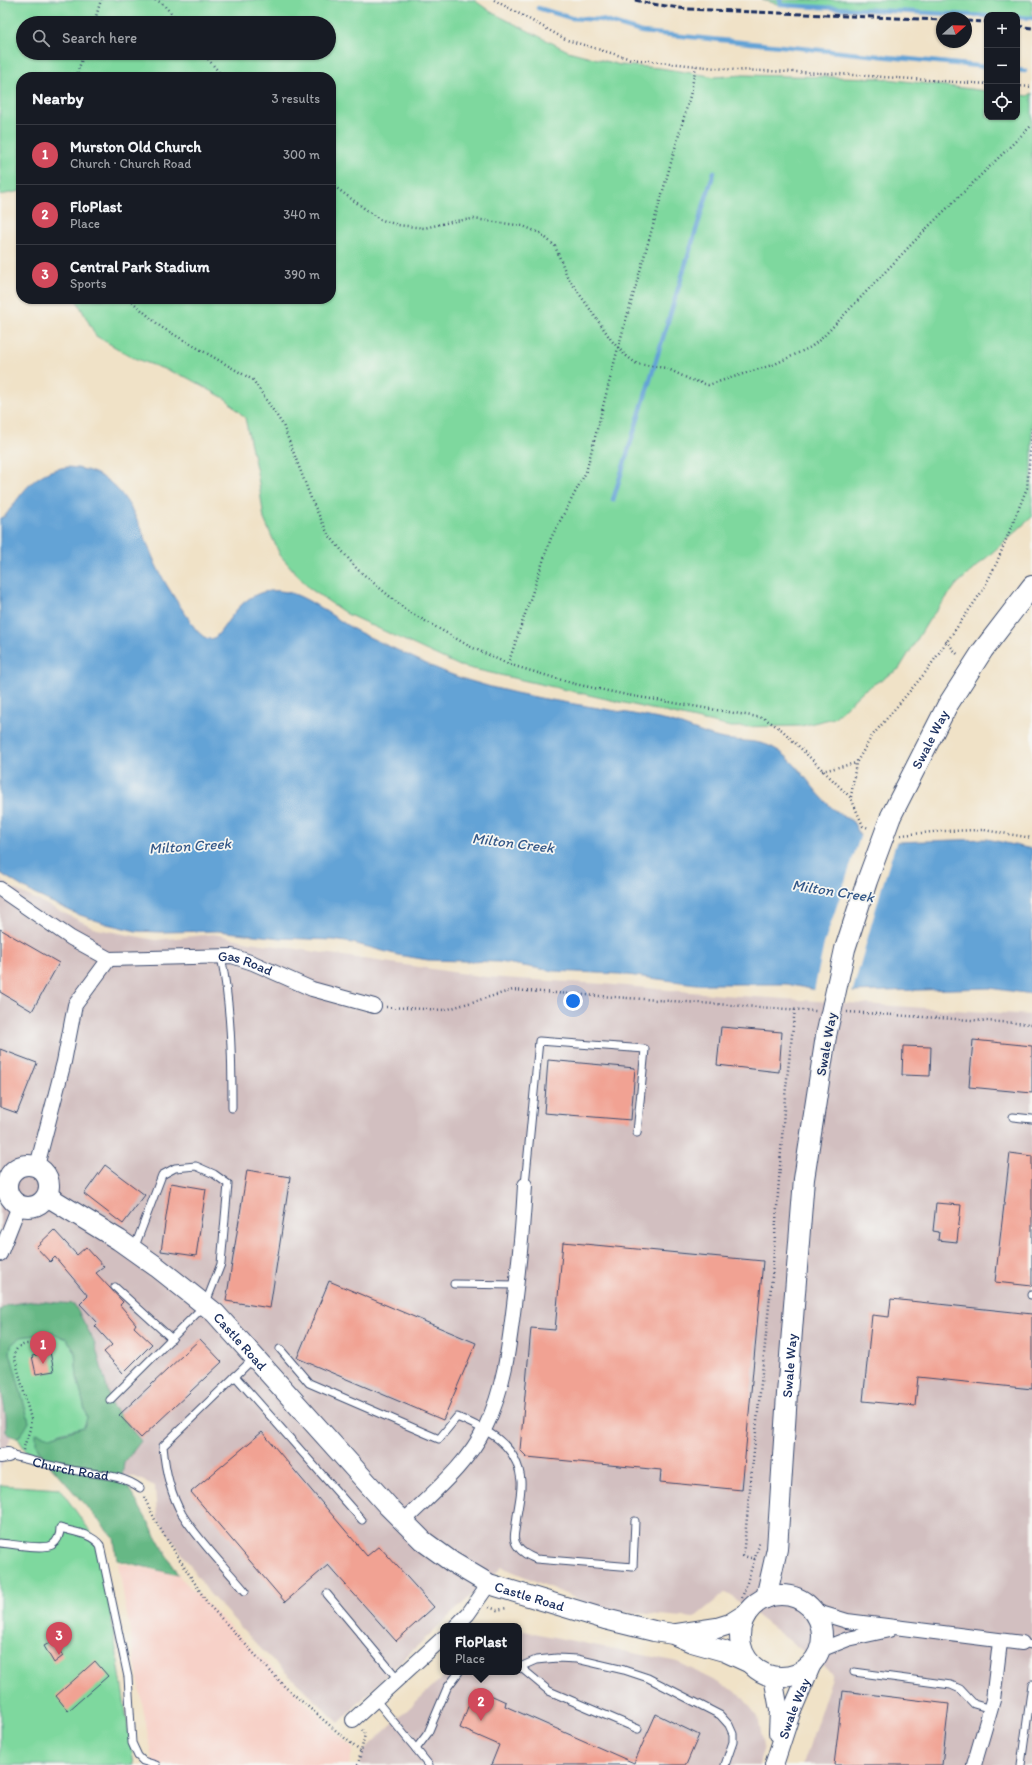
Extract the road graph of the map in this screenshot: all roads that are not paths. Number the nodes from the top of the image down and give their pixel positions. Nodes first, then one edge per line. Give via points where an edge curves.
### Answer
1 (1032, 586) edge
2 (0, 889) edge
3 (221, 956) junction
4 (109, 959) junction
5 (374, 1006) road end
6 (232, 1108) dead end
7 (1013, 1117) dead end
8 (1032, 1119) edge
9 (637, 1133) dead end
10 (37, 1166) junction
11 (5, 1171) edge
12 (525, 1185) joint
13 (47, 1196) junction
14 (19, 1206) junction
15 (134, 1250) junction
16 (0, 1254) edge
17 (454, 1284) dead end
18 (516, 1285) junction
19 (115, 1287) dead end
20 (205, 1305) junction
21 (172, 1339) junction
22 (280, 1349) dead end
23 (254, 1358) junction
24 (235, 1376) junction
25 (110, 1400) dead end
26 (485, 1429) junction
27 (10, 1456) edge
28 (140, 1488) road end
29 (362, 1520) dead end
30 (404, 1521) junction
31 (635, 1521) dead end
32 (0, 1543) edge
33 (777, 1549) junction
34 (489, 1584) junction
35 (245, 1590) dead end
36 (327, 1594) dead end
37 (794, 1597) junction
38 (766, 1598) junction
39 (741, 1608) junction
40 (814, 1611) junction
41 (459, 1623) edge
42 (899, 1628) junction
43 (673, 1634) junction
44 (440, 1641) edge
45 (1000, 1642) junction
46 (1027, 1644) edge
47 (816, 1657) junction
48 (748, 1662) junction
49 (522, 1666) edge
50 (522, 1669) edge
51 (854, 1672) dead end
52 (457, 1675) edge
53 (773, 1677) junction
54 (398, 1679) junction
55 (1032, 1684) edge
56 (376, 1699) junction
57 (991, 1709) junction
58 (353, 1720) road end
59 (638, 1729) dead end
60 (416, 1749) junction
61 (776, 1759) edge
62 (156, 1765) edge
63 (430, 1765) edge
64 (726, 1765) edge
65 (974, 1765) edge
66 (1021, 1765) edge

1 - 33 main road, Swale Way, bridge via 983,650 947,706 867,881 845,949 826,1036 804,1180
2 - 4 street via 71,938
3 - 4 street, Gas Road
3 - 5 street, Gas Road via 232,956 312,989
3 - 6 lane via 226,980 232,1047
4 - 10 street via 75,1005 64,1062
7 - 8 lane
9 - 12 lane via 645,1049 539,1041
10 - 11 main road
10 - 13 main road via 47,1176
11 - 14 main road via 9,1193
12 - 18 street
13 - 14 main road via 36,1205
13 - 15 main road, Castle Road
14 - 16 street
15 - 20 main road, Castle Road
15 - 20 lane via 162,1176 175,1168 196,1166 228,1184 221,1264
17 - 18 lane
18 - 26 street via 502,1383
19 - 21 lane
20 - 21 lane
20 - 23 main road, Castle Road
21 - 25 lane
22 - 26 lane via 309,1383 439,1439 457,1417
23 - 24 lane
23 - 30 main road, Castle Road via 357,1473
24 - 29 lane
24 - 35 lane via 163,1446 173,1495 182,1513
26 - 30 street via 463,1461
26 - 31 lane via 505,1445 515,1459 521,1481 514,1537 517,1547 525,1554 536,1559 633,1567
27 - 28 lane, Church Road via 129,1480
30 - 34 main road, Castle Road via 423,1541
32 - 62 lane via 46,1546 57,1541 60,1528 86,1535 100,1545 128,1677 132,1743 143,1761
33 - 37 main road, Swale Way via 783,1574
33 - 38 main road, Swale Way
34 - 41 street
34 - 43 main road, Castle Road via 604,1618
36 - 54 lane
37 - 38 main road via 785,1595
37 - 40 main road
38 - 39 main road
39 - 43 main road, Castle Road via 730,1624
39 - 48 main road via 739,1638
40 - 42 street via 847,1621
40 - 47 main road via 820,1623 822,1637
42 - 45 street
42 - 47 street via 848,1639
43 - 48 main road, Castle Road via 692,1642 709,1645
44 - 54 street
45 - 46 street
45 - 57 street
47 - 53 main road via 801,1673 787,1678
47 - 61 street, Swale Way via 791,1713
48 - 53 main road via 763,1674
49 - 64 lane via 536,1660 577,1659 648,1678 720,1715 733,1734
50 - 59 lane via 549,1691
51 - 57 lane via 951,1685 960,1689 974,1704
52 - 60 lane via 448,1688 428,1734
53 - 61 street, Swale Way via 779,1710
54 - 56 street
55 - 66 lane
56 - 58 street
56 - 60 lane
57 - 65 street
60 - 63 lane

